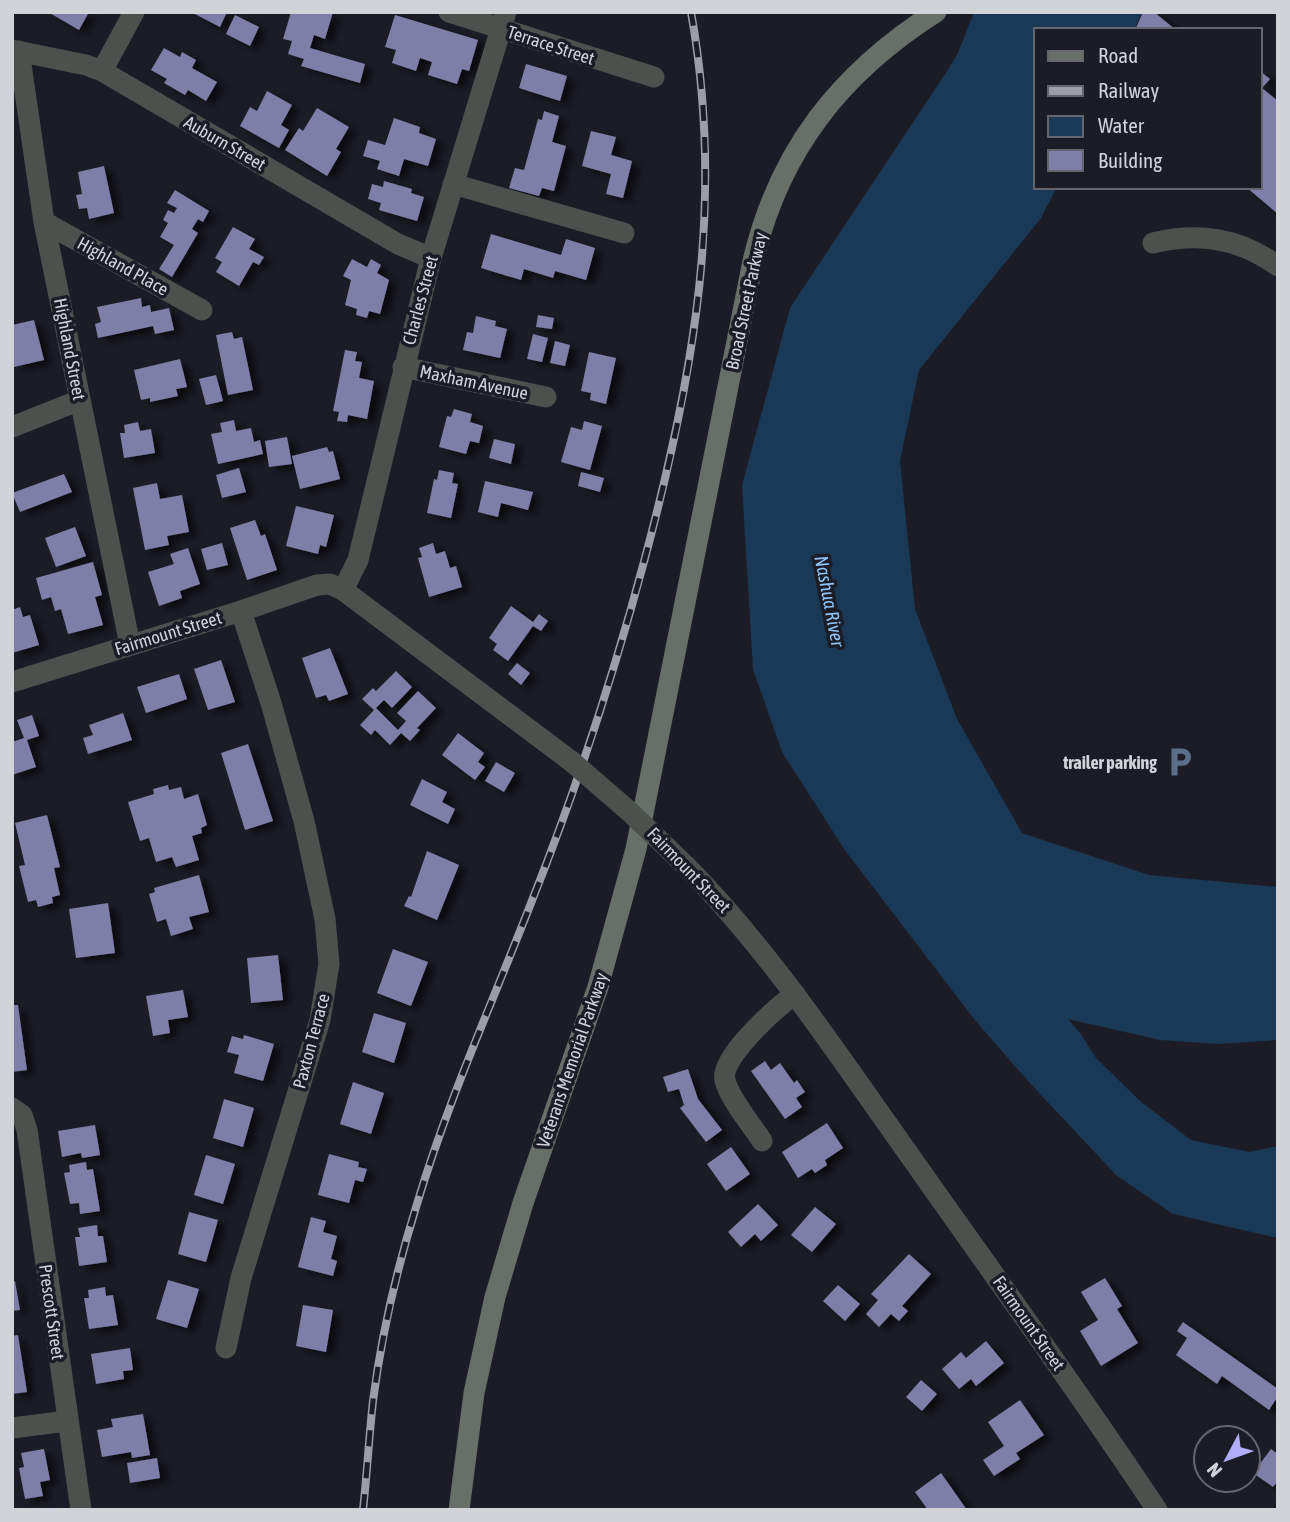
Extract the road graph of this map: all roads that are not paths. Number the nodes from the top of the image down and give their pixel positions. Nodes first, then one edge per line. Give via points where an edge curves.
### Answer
1 (134, 12) edge
2 (449, 12) edge
3 (936, 12) edge
4 (504, 20) edge
5 (16, 62) edge
6 (102, 71) junction
7 (653, 77) dead end
8 (453, 184) junction
9 (44, 222) junction
10 (624, 233) dead end
11 (1153, 243) dead end
12 (431, 258) junction
13 (1278, 267) edge
14 (202, 310) dead end
15 (403, 366) junction
16 (546, 397) dead end
17 (80, 400) junction
18 (12, 427) edge
19 (343, 590) junction
20 (685, 610) joint
21 (241, 611) junction
22 (130, 645) junction
23 (12, 682) edge
24 (795, 993) junction
25 (17, 1112) edge
26 (762, 1141) dead end
27 (226, 1348) dead end
28 (67, 1421) junction
29 (12, 1428) edge
30 (81, 1510) edge
31 (459, 1510) edge
32 (1157, 1510) edge

1 - 6 street
2 - 4 street, Terrace Street
3 - 20 main road, Broad Street Parkway via 900,36 822,111 792,156 768,207 753,261
4 - 7 street, Terrace Street
4 - 8 street, Charles Street
5 - 6 street, Auburn Street via 86,65
5 - 9 street, Highland Street
6 - 12 street, Auburn Street via 398,244
8 - 10 street
8 - 12 street, Charles Street
9 - 14 street, Highland Place
9 - 17 street, Highland Street
11 - 13 street via 1190,236 1214,239 1249,249
12 - 15 street, Charles Street
15 - 16 street, Maxham Avenue
15 - 19 street, Charles Street via 358,560
17 - 18 street
17 - 22 street, Highland Street
19 - 21 street, Fairmount Street via 324,583
19 - 24 street, Fairmount Street, bridge via 556,748 631,812 729,911
20 - 31 main road, Veterans Memorial Parkway via 624,900 490,1318 474,1393
21 - 22 street, Fairmount Street
21 - 27 street, Paxton Terrace via 304,821 325,919 328,964 320,1020 241,1278
22 - 23 street, Fairmount Street
24 - 26 street via 729,1059 724,1071 729,1090
24 - 32 street, Fairmount Street via 1025,1315
25 - 28 street, Prescott Street via 27,1130
28 - 29 street
28 - 30 street, Prescott Street

